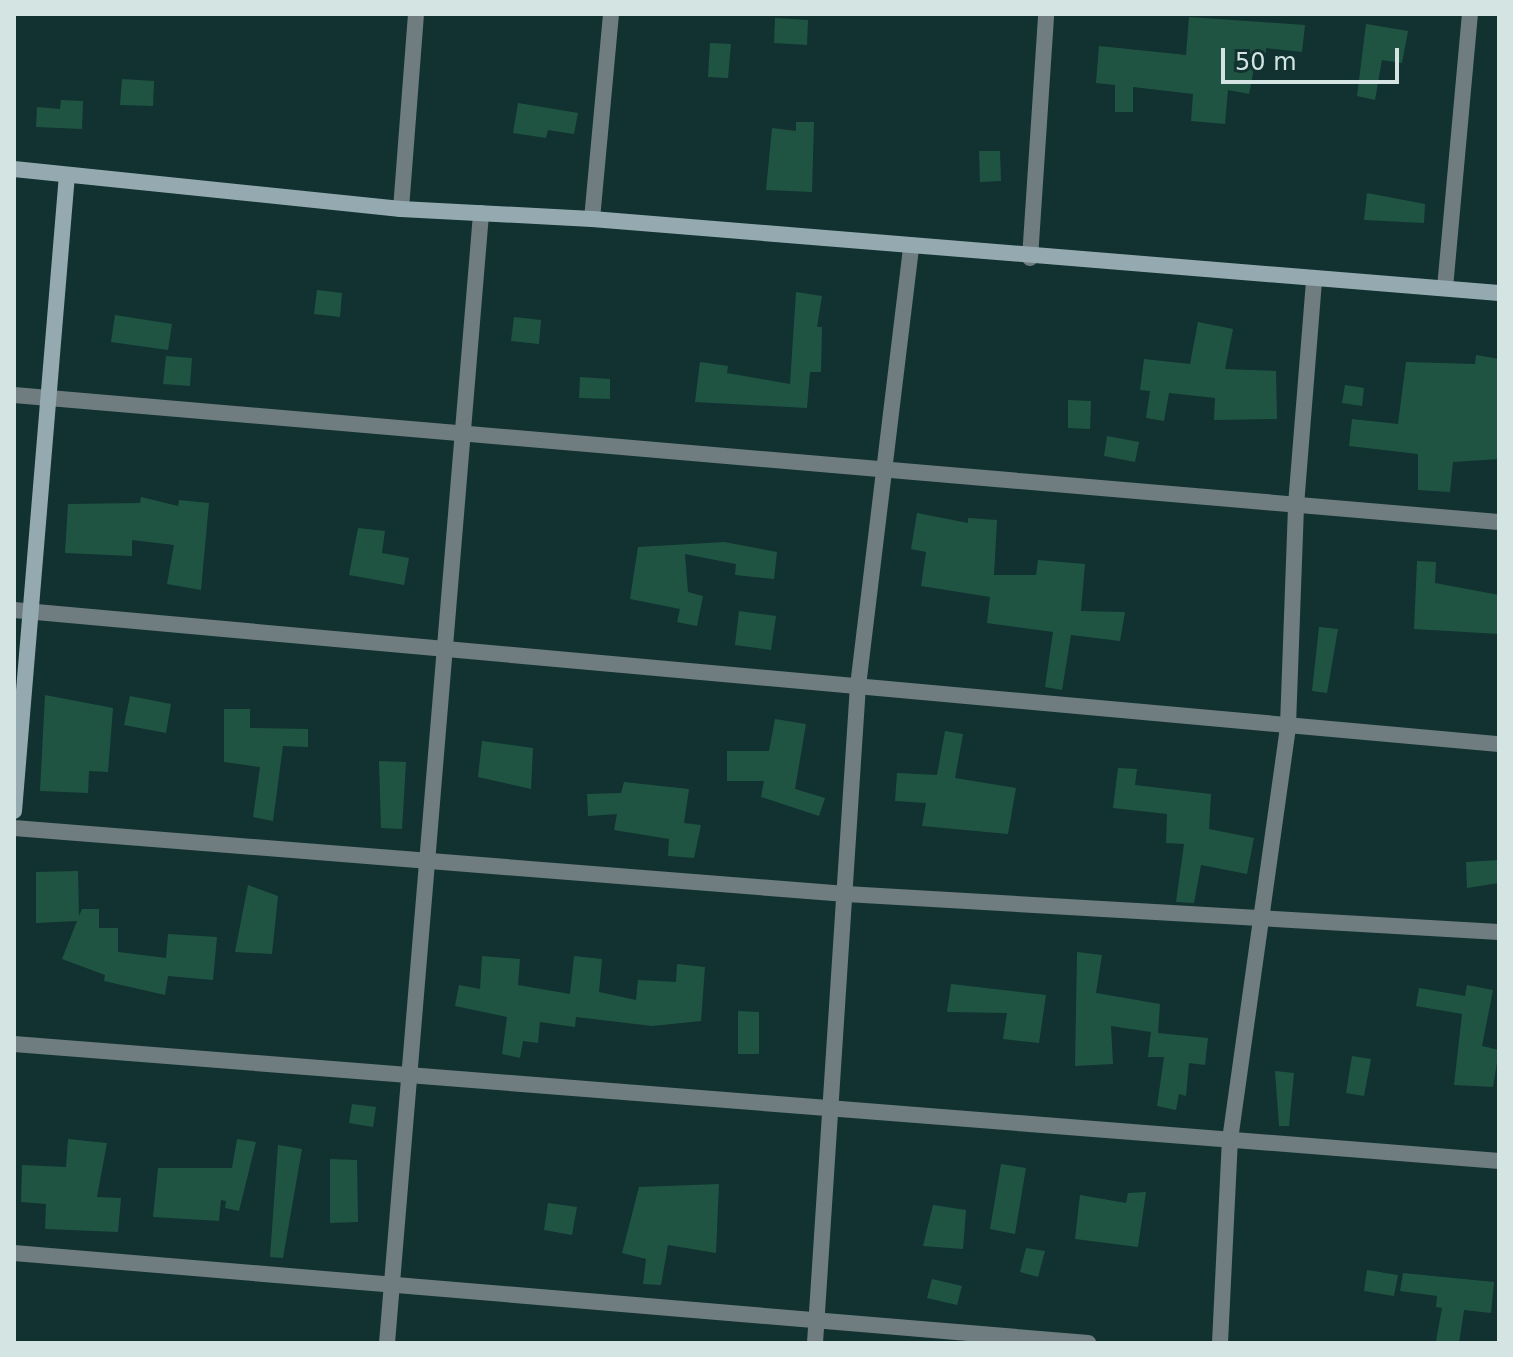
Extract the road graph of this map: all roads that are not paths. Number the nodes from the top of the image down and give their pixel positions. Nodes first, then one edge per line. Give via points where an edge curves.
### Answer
1 (416, 14) edge
2 (611, 14) edge
3 (1046, 14) edge
4 (1470, 14) edge
5 (14, 169) edge
6 (67, 175) junction
7 (401, 209) junction
8 (481, 213) junction
9 (592, 219) junction
10 (911, 248) junction
11 (1030, 258) junction
12 (1314, 279) junction
13 (1445, 288) junction
14 (1499, 293) edge
15 (14, 395) edge
16 (49, 398) junction
17 (462, 434) junction
18 (882, 470) junction
19 (1296, 505) junction
20 (1499, 522) edge
21 (22, 611) edge
22 (445, 649) junction
23 (858, 686) junction
24 (1288, 725) junction
25 (1499, 744) edge
26 (14, 811) edge
27 (14, 828) edge
28 (427, 861) junction
29 (846, 894) junction
30 (1261, 918) junction
31 (1499, 932) edge
32 (14, 1044) edge
33 (409, 1075) junction
34 (828, 1109) junction
35 (1230, 1140) junction
36 (1499, 1161) edge
37 (14, 1253) edge
38 (392, 1284) junction
39 (818, 1320) junction
40 (387, 1343) edge
41 (815, 1343) edge
42 (1088, 1343) edge
43 (1220, 1343) edge

1 - 7 street
2 - 9 street
3 - 11 street
4 - 13 street
5 - 6 street
6 - 7 street
6 - 16 street
7 - 8 street
8 - 9 street
8 - 17 street
9 - 10 street
10 - 11 street
10 - 18 street
11 - 12 street
12 - 13 street
12 - 19 street
13 - 14 street
15 - 16 street
16 - 17 street
16 - 21 street
17 - 18 street
17 - 22 street
18 - 19 street
18 - 23 street
19 - 20 street
19 - 24 street
21 - 22 street
21 - 26 street
22 - 23 street
22 - 28 street
23 - 24 street
23 - 29 street
24 - 25 street
24 - 30 street
27 - 28 street
28 - 29 street
28 - 33 street
29 - 30 street
29 - 34 street
30 - 31 street
30 - 35 street
32 - 33 street
33 - 34 street
33 - 38 street
34 - 35 street
34 - 39 street
35 - 36 street
35 - 43 street
37 - 38 street
38 - 39 street
38 - 40 street
39 - 41 street
39 - 42 street

